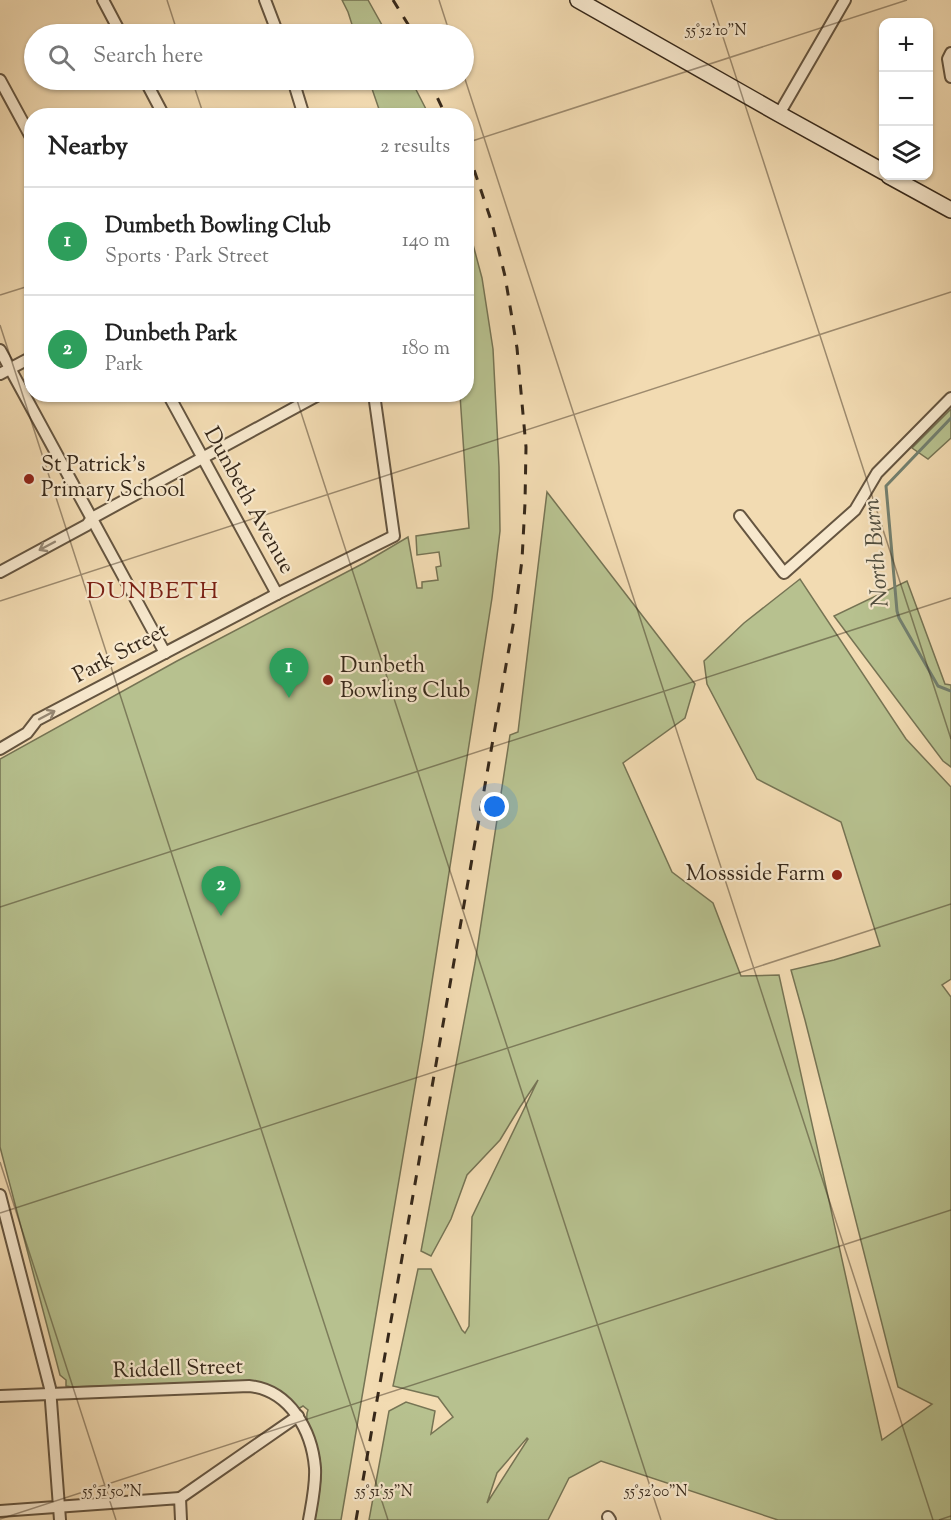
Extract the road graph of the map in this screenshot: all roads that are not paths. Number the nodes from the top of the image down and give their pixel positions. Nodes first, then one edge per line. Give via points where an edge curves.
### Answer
1 (103, 0) edge
2 (265, 0) edge
3 (578, 0) edge
4 (845, 0) edge
5 (116, 24) edge
6 (274, 24) edge
7 (951, 53) edge
8 (951, 77) edge
9 (0, 80) edge
10 (150, 90) edge
11 (296, 90) edge
12 (160, 108) edge
13 (302, 108) edge
14 (779, 114) junction
15 (24, 124) edge
16 (879, 169) edge
17 (896, 180) edge
18 (951, 210) edge
19 (0, 350) edge
20 (24, 361) edge
21 (5, 371) edge
22 (951, 398) edge
23 (172, 402) edge
24 (305, 402) edge
25 (376, 402) edge
26 (202, 458) junction
27 (740, 516) dead end
28 (92, 518) junction
29 (0, 572) edge
30 (277, 594) junction
31 (165, 653) junction
32 (0, 749) edge
33 (0, 1195) edge
34 (51, 1395) junction
35 (0, 1396) edge
36 (298, 1416) junction
37 (180, 1498) junction
38 (60, 1506) junction
39 (0, 1511) edge
40 (60, 1520) edge
41 (181, 1520) edge
42 (309, 1520) edge

1 - 5 street
2 - 6 street
3 - 14 main road
4 - 14 street
7 - 8 street
9 - 15 street
10 - 12 street
11 - 13 street
14 - 16 main road
17 - 18 main road
19 - 21 street
20 - 21 street
21 - 28 street
22 - 27 street via 877,473 855,510 784,573
23 - 26 street, Dunbeth Avenue
24 - 26 street
25 - 30 street, Park Street via 394,536
26 - 28 street
26 - 30 street, Dunbeth Avenue
28 -> 29 street via 87,525
28 - 31 street
30 - 31 street, Park Street
32 -> 31 street, Park Street via 27,733 37,720
33 - 34 street
34 - 35 street, Riddell Street
34 - 36 street, Riddell Street via 249,1386 280,1398
34 - 38 street
36 - 37 street
36 - 42 street, Riddell Street via 306,1430 315,1467
37 - 38 street
37 - 41 street
38 - 39 street
38 - 40 street

